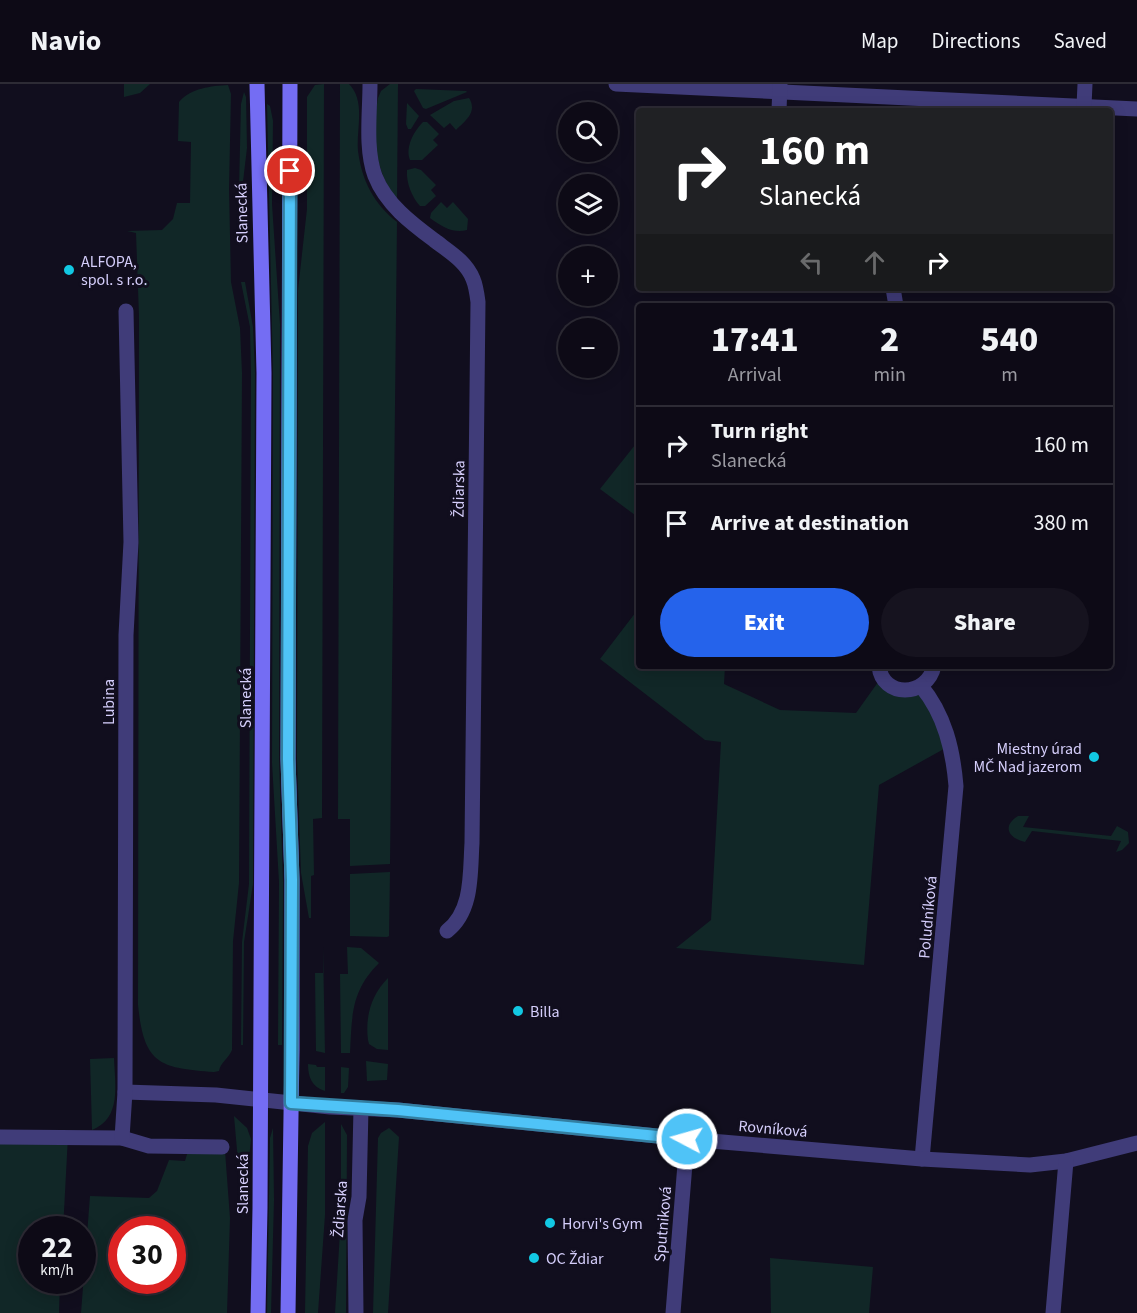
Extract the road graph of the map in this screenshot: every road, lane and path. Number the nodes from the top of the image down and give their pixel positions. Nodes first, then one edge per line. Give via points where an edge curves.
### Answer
1 (257, 84) edge
2 (290, 84) edge
3 (370, 84) edge
4 (616, 84) edge
5 (1086, 84) edge
6 (780, 88) edge
7 (1084, 105) junction
8 (779, 108) edge
9 (1137, 109) edge
10 (126, 311) dead end
11 (880, 669) edge
12 (933, 669) edge
13 (921, 687) junction
14 (447, 931) dead end
15 (125, 1092) junction
16 (261, 1100) junction
17 (291, 1103) junction
18 (361, 1108) junction
19 (0, 1137) edge
20 (122, 1138) junction
21 (687, 1139) junction
22 (1137, 1143) edge
23 (222, 1147) dead end
24 (922, 1159) junction
25 (1066, 1161) junction
26 (258, 1313) edge
27 (288, 1313) edge
28 (356, 1313) edge
29 (673, 1313) edge
30 (1053, 1313) edge

1 - 16 main road, Slanecká via 264,373
2 - 17 main road
3 - 14 street, Ždiarska via 370,153 381,190 400,213 467,269 478,302 472,843 464,910
4 - 6 street
5 - 7 street
6 - 7 street
6 - 8 street
7 - 9 street
10 - 15 street, Lubina via 130,542 126,635
11 - 13 street via 881,678 894,688 912,691
12 - 13 street
13 - 24 street, Poludníková via 934,702 951,745 956,786
15 - 16 street
15 - 20 street, Lubina
16 - 17 street, Rovníková
16 - 26 main road, Slanecká
17 - 18 street, Rovníková
17 - 27 main road
18 - 21 street, Rovníková
18 - 28 street, Ždiarska via 355,1220
19 - 20 street
20 - 23 street via 149,1146
21 - 24 street, Rovníková
21 - 29 street, Sputniková
22 - 25 street, Rovníková
24 - 25 street, Rovníková via 1030,1165
25 - 30 street

